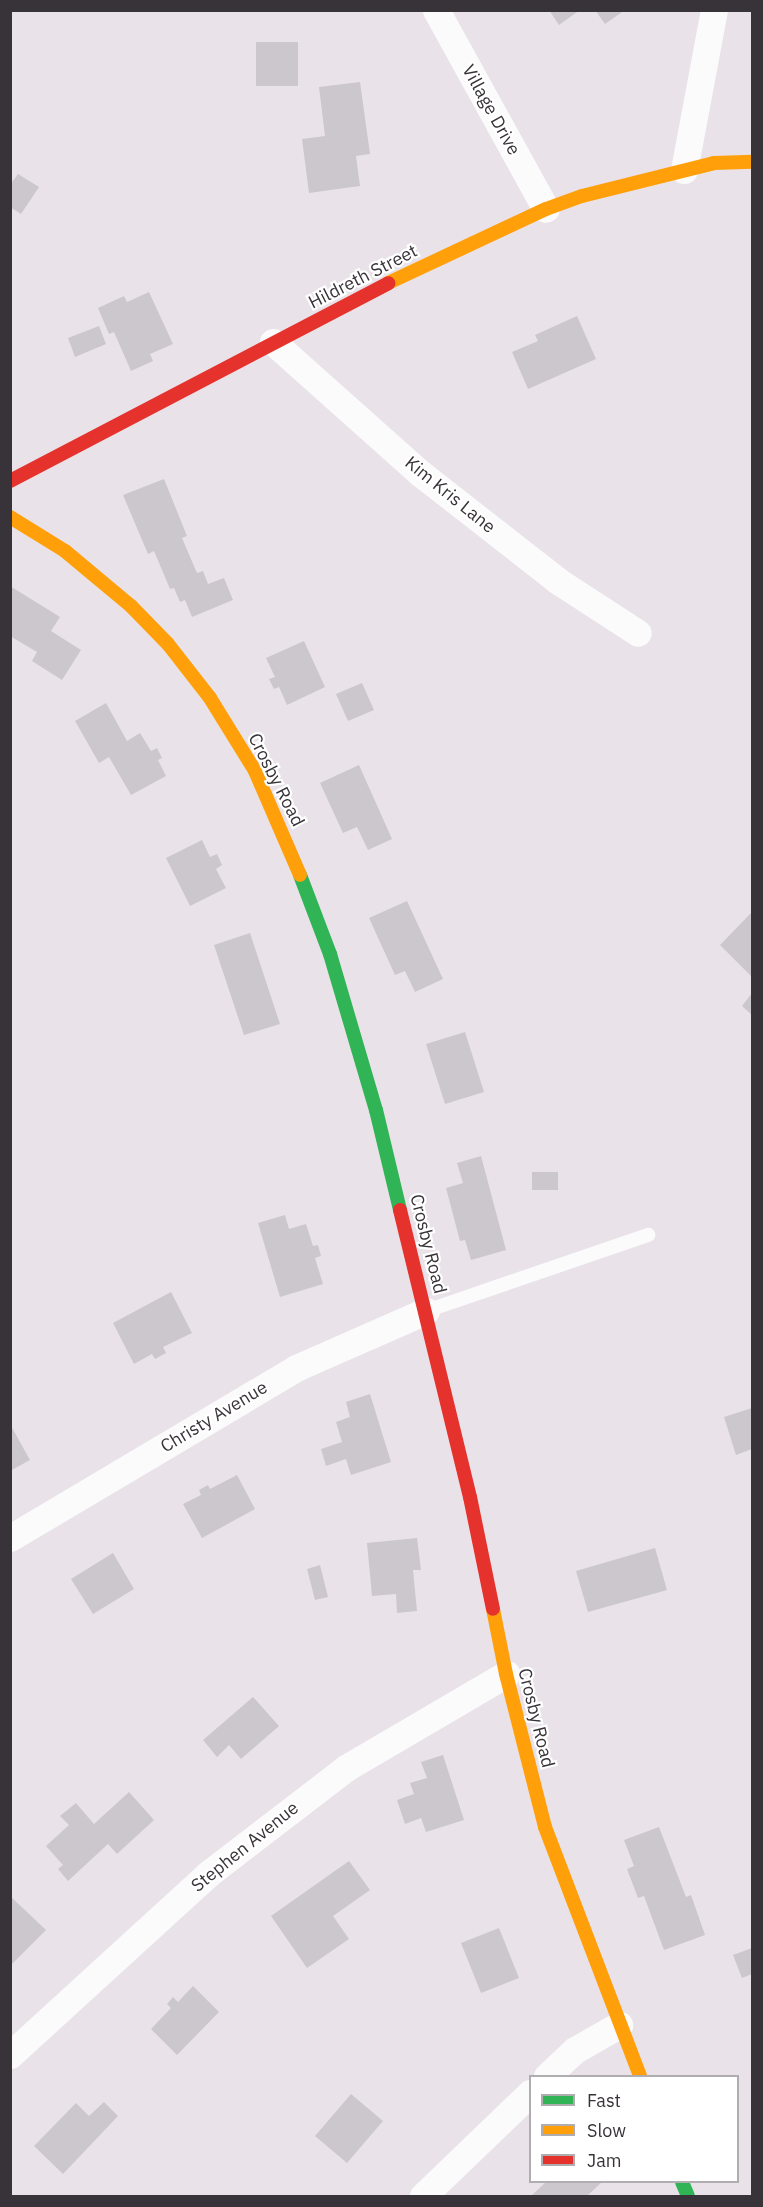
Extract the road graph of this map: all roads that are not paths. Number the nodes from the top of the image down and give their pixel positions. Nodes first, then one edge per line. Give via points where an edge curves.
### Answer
1 (436, 10) edge
2 (714, 10) edge
3 (753, 162) edge
4 (684, 170) junction
5 (546, 209) junction
6 (273, 342) junction
7 (10, 481) edge
8 (10, 517) edge
9 (638, 633) dead end
10 (648, 1235) dead end
11 (426, 1311) junction
12 (10, 1538) edge
13 (506, 1674) junction
14 (619, 2025) junction
15 (10, 2055) edge
16 (548, 2075) edge
17 (640, 2075) edge
18 (529, 2095) edge
19 (423, 2196) edge

1 - 5 street, Village Drive
2 - 4 street
3 - 4 street, Hildreth Street via 714,163
4 - 5 street, Hildreth Street
5 - 6 street, Hildreth Street
6 - 7 street, Hildreth Street
6 - 9 street, Kim Kris Lane via 420,473 558,581
8 - 11 street, Crosby Road via 65,551 131,606 160,636 210,698 255,771 292,853 330,954 376,1110
10 - 11 lane
11 - 12 street, Christy Avenue via 296,1368
11 - 13 street, Crosby Road
13 - 14 street, Crosby Road via 545,1827
13 - 15 street, Stephen Avenue via 346,1768 208,1874
14 - 16 street via 575,2050
14 - 17 street, Crosby Road
18 - 19 street

